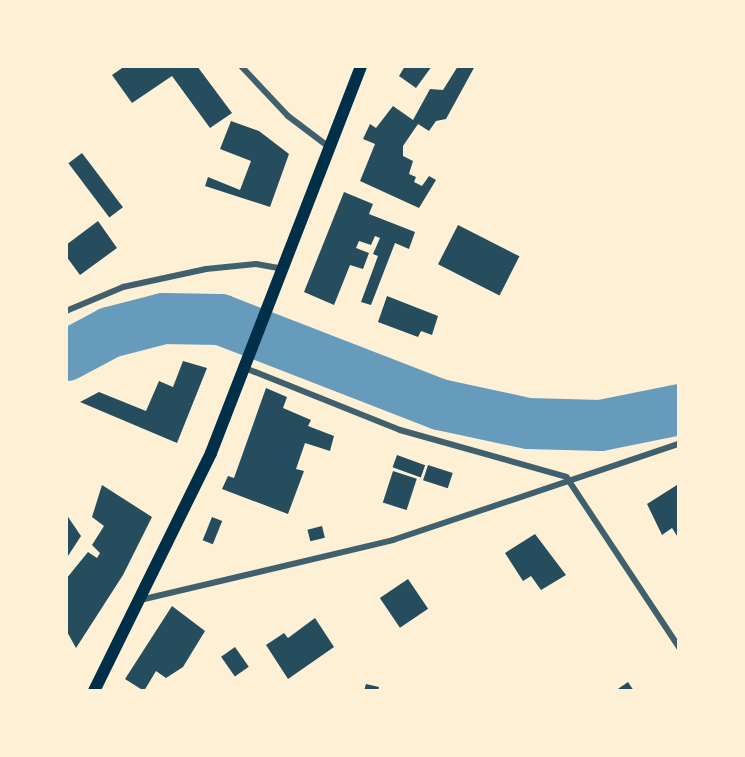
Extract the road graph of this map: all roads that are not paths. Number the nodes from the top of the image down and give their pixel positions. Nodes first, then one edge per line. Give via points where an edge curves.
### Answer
1 (241, 66) edge
2 (361, 66) edge
3 (332, 149) junction
4 (283, 269) junction
5 (66, 310) edge
6 (244, 367) junction
7 (679, 444) edge
8 (567, 478) junction
9 (139, 600) junction
10 (679, 646) edge
11 (93, 691) edge

1 - 3 street via 288,116
2 - 3 main road
3 - 4 main road
4 - 5 street via 256,264 206,269 123,288
4 - 6 main road
6 - 8 street via 400,430
6 - 9 main road via 211,453
7 - 8 street
8 - 9 street via 393,540
8 - 10 street
9 - 11 main road

